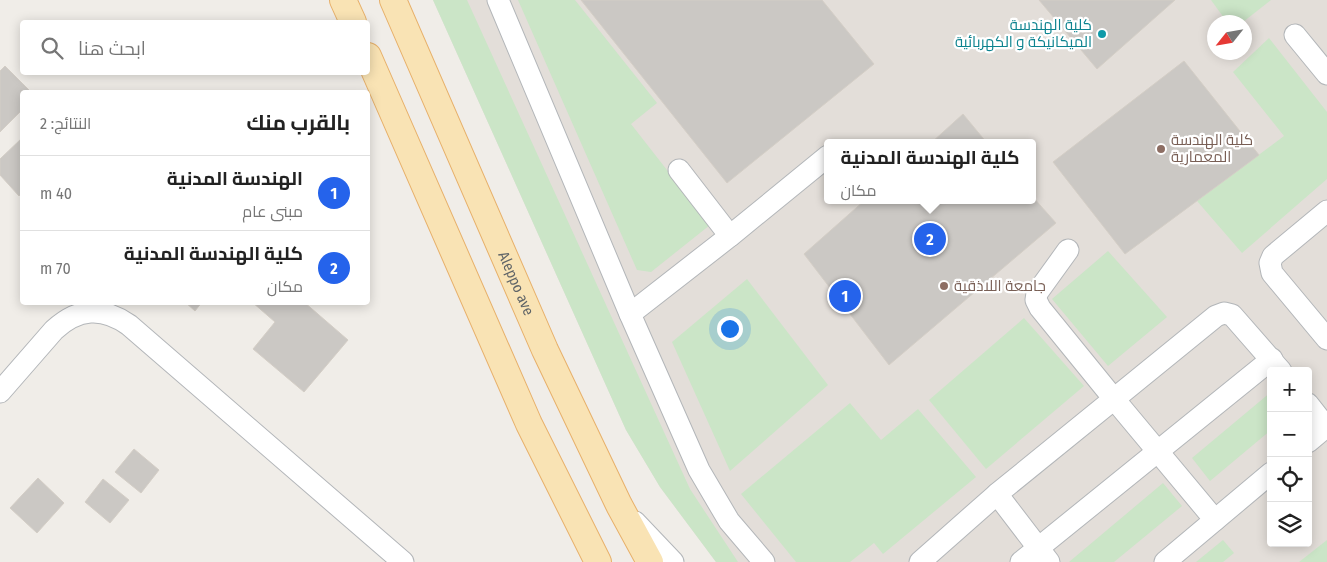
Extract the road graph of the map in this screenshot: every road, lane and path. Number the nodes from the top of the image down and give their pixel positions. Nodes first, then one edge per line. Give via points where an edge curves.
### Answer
1 (343, 0) edge
2 (393, 0) edge
3 (498, 0) edge
4 (352, 20) edge
5 (1295, 35) dead end
6 (370, 61) edge
7 (1327, 74) edge
8 (824, 159) edge
9 (679, 170) dead end
10 (1327, 211) edge
11 (730, 236) junction
12 (1068, 250) dead end
13 (630, 314) junction
14 (1327, 339) edge
15 (1277, 365) edge
16 (0, 392) edge
17 (1114, 399) junction
18 (1312, 409) edge
19 (1327, 426) edge
20 (1312, 439) edge
21 (1158, 452) junction
22 (1267, 476) edge
23 (996, 494) junction
24 (619, 506) junction
25 (1215, 520) junction
26 (1043, 555) edge
27 (403, 562) edge
28 (598, 562) edge
29 (650, 562) edge
30 (672, 562) edge
31 (764, 562) edge
32 (920, 562) edge
33 (1021, 562) edge
34 (1165, 562) edge

1 - 4 main road
2 - 24 main road, Aleppo ave via 545,350
3 - 13 street
5 - 7 street
6 - 28 main road via 529,424
8 - 11 street
9 - 11 street
10 - 14 street via 1273,256 1270,263 1272,273
11 - 13 street
12 - 17 street via 1036,300
13 - 31 street via 699,470 729,521
15 - 17 street via 1232,315 1224,313 1216,316
15 - 21 street
16 - 27 street via 63,322 79,314 96,312 119,318
17 - 21 street
17 - 23 street
18 - 19 street
19 - 20 street
21 - 25 street
21 - 26 street
22 - 25 street
23 - 26 street
23 - 32 street
24 - 29 main road, Aleppo ave
24 - 30 street
25 - 34 street
26 - 33 street

